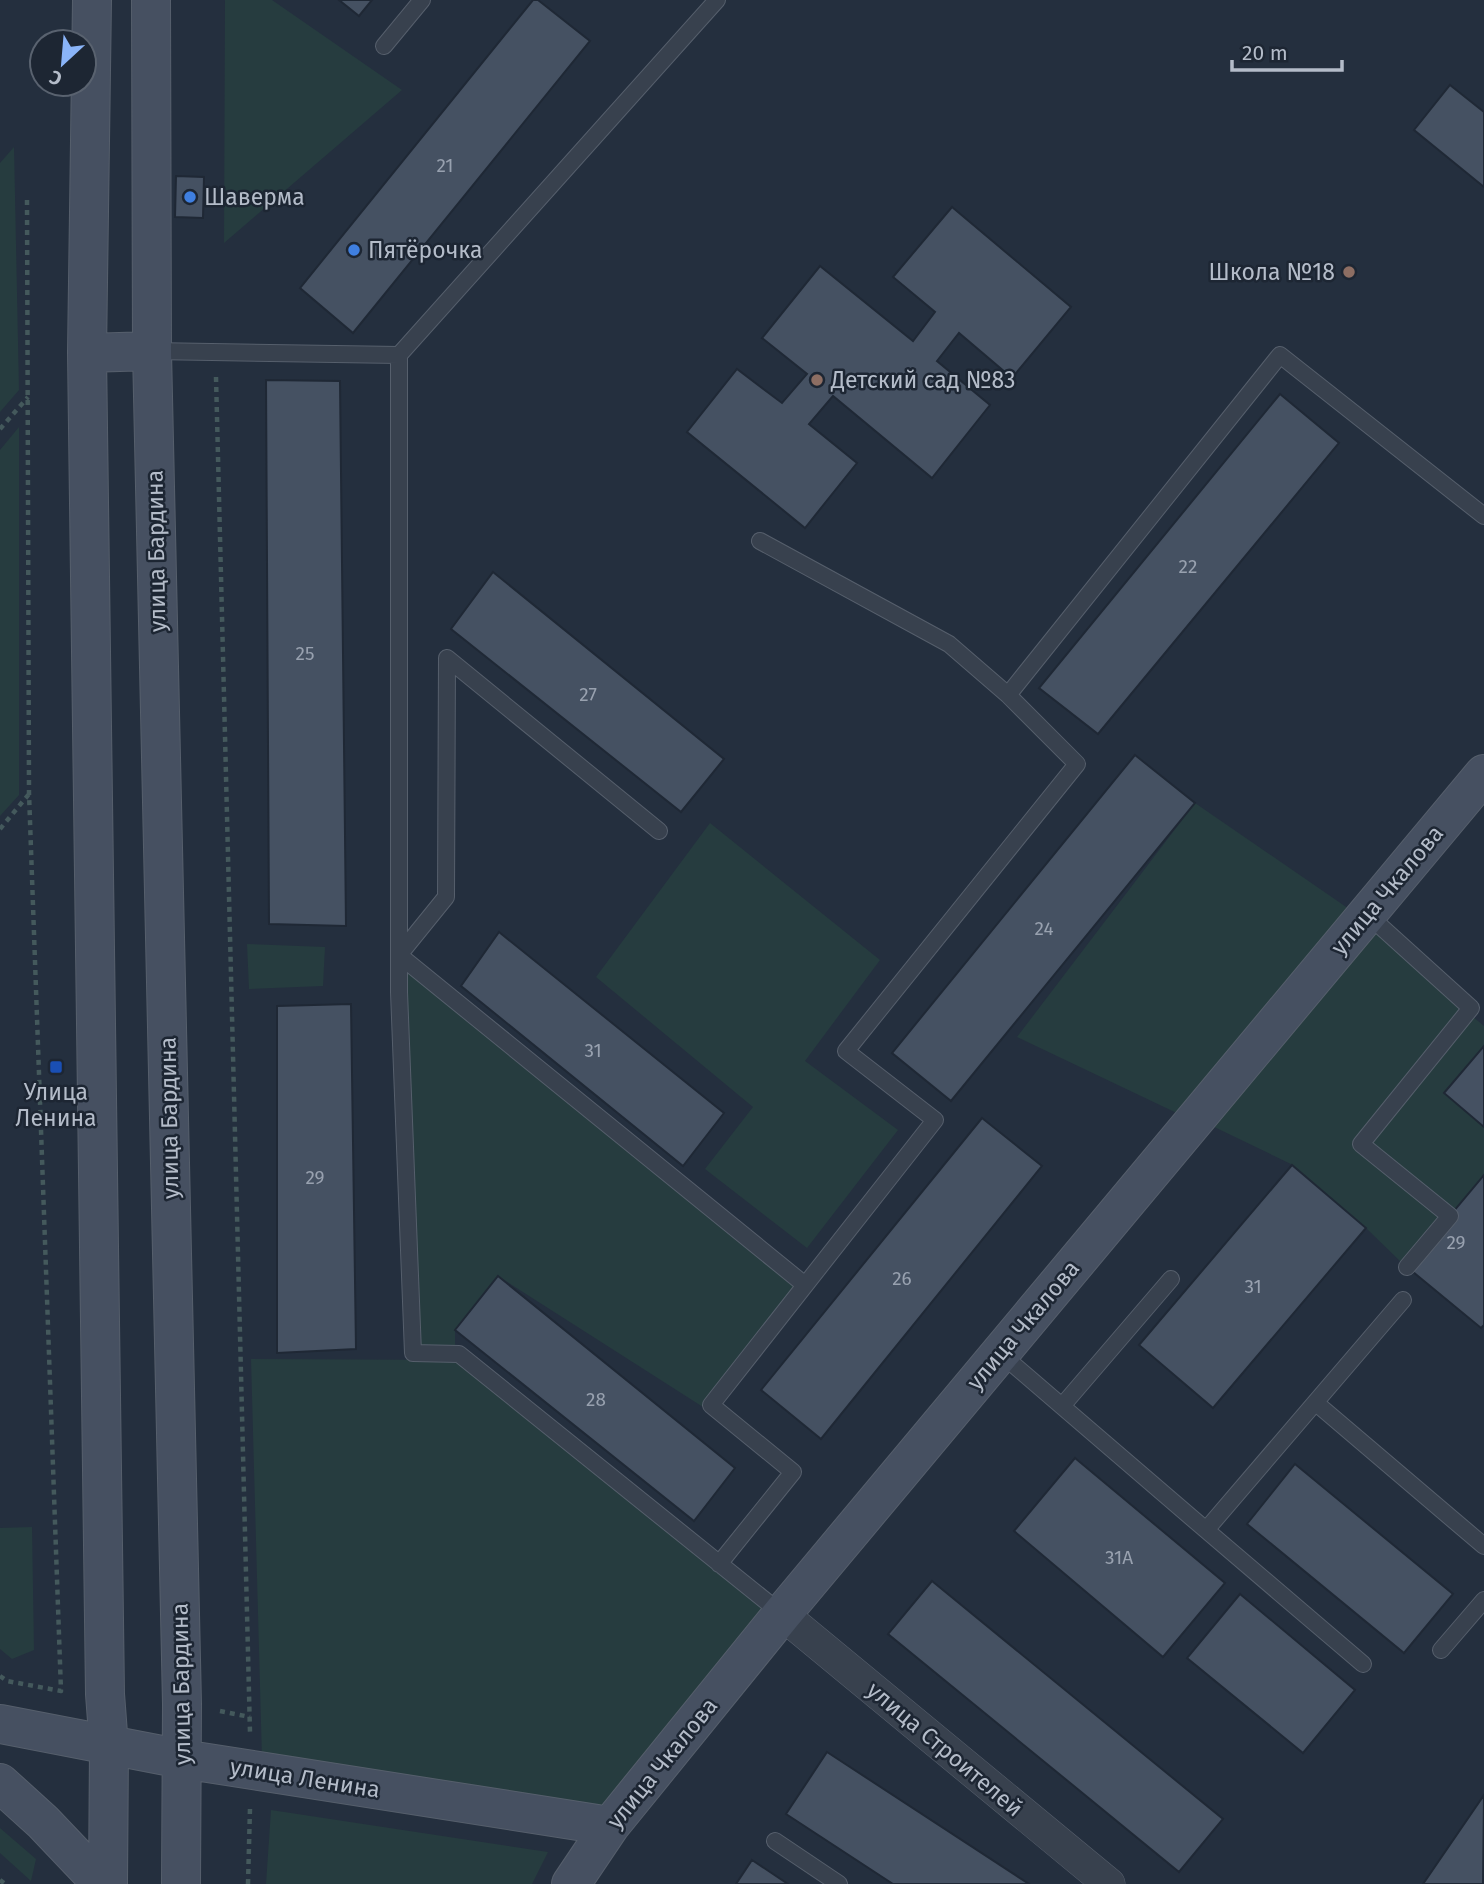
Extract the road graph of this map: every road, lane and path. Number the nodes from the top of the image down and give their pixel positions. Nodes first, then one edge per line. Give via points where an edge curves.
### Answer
1 (92, 0) edge
2 (151, 0) edge
3 (422, 0) edge
4 (694, 0) edge
5 (712, 5) edge
6 (384, 46) dead end
7 (27, 198) dead end
8 (152, 351) junction
9 (216, 352) junction
10 (87, 353) junction
11 (399, 355) junction
12 (28, 396) junction
13 (0, 429) edge
14 (1484, 516) edge
15 (760, 541) dead end
16 (1008, 695) junction
17 (1484, 774) edge
18 (29, 793) junction
19 (0, 829) edge
20 (659, 831) dead end
21 (1367, 914) junction
22 (399, 955) junction
23 (1478, 1013) edge
24 (1408, 1268) dead end
25 (1171, 1279) dead end
26 (805, 1285) junction
27 (1404, 1300) dead end
28 (1000, 1353) junction
29 (1316, 1403) junction
30 (1062, 1406) junction
31 (1206, 1530) junction
32 (1484, 1546) edge
33 (719, 1564) junction
34 (1484, 1600) edge
35 (782, 1614) junction
36 (1441, 1650) dead end
37 (1363, 1664) dead end
38 (0, 1675) edge
39 (0, 1724) edge
40 (109, 1747) junction
41 (182, 1759) junction
42 (251, 1770) junction
43 (0, 1783) edge
44 (610, 1826) junction
45 (775, 1841) dead end
46 (581, 1877) edge
47 (0, 1880) edge
48 (5, 1884) edge
49 (102, 1884) edge
50 (108, 1884) edge
51 (181, 1884) edge
52 (247, 1884) edge
53 (839, 1884) edge
54 (1109, 1884) edge

1 - 10 main road
2 - 8 main road, улица Бардина
3 - 6 lane
4 - 5 lane
5 - 11 lane
7 - 12 path
8 - 9 lane
8 - 10 main road
8 - 41 main road, улица Бардина
9 - 11 lane
9 - 42 path
10 - 40 main road
11 - 22 lane
12 - 13 path
12 - 18 path
14 - 16 lane via 1280,355
15 - 16 lane via 949,644
16 - 26 lane via 1077,764 846,1051 935,1120
17 - 21 main road, улица Чкалова
18 - 19 path
18 - 38 path via 61,1691 7,1681
20 - 22 lane via 447,659 446,897
21 - 23 lane
21 - 28 main road, улица Чкалова
22 - 26 lane
22 - 33 lane via 413,1353 460,1354
23 - 24 lane via 1362,1143 1450,1216
25 - 30 lane
26 - 33 lane via 711,1405 793,1472
27 - 29 lane
28 - 30 lane
28 - 35 main road, улица Чкалова
29 - 31 lane
29 - 32 lane
30 - 31 lane
31 - 37 lane
33 - 35 lane
34 - 36 lane
35 - 44 main road, улица Чкалова
35 - 54 street, улица Строителей
39 - 40 main road, улица Ленина
40 - 41 main road, улица Ленина
40 - 50 main road
41 - 42 main road, улица Ленина
41 - 51 main road, улица Бардина
42 - 44 main road, улица Ленина
42 - 52 path
43 - 49 main road
44 - 46 main road, улица Чкалова
45 - 53 lane
47 - 48 path

